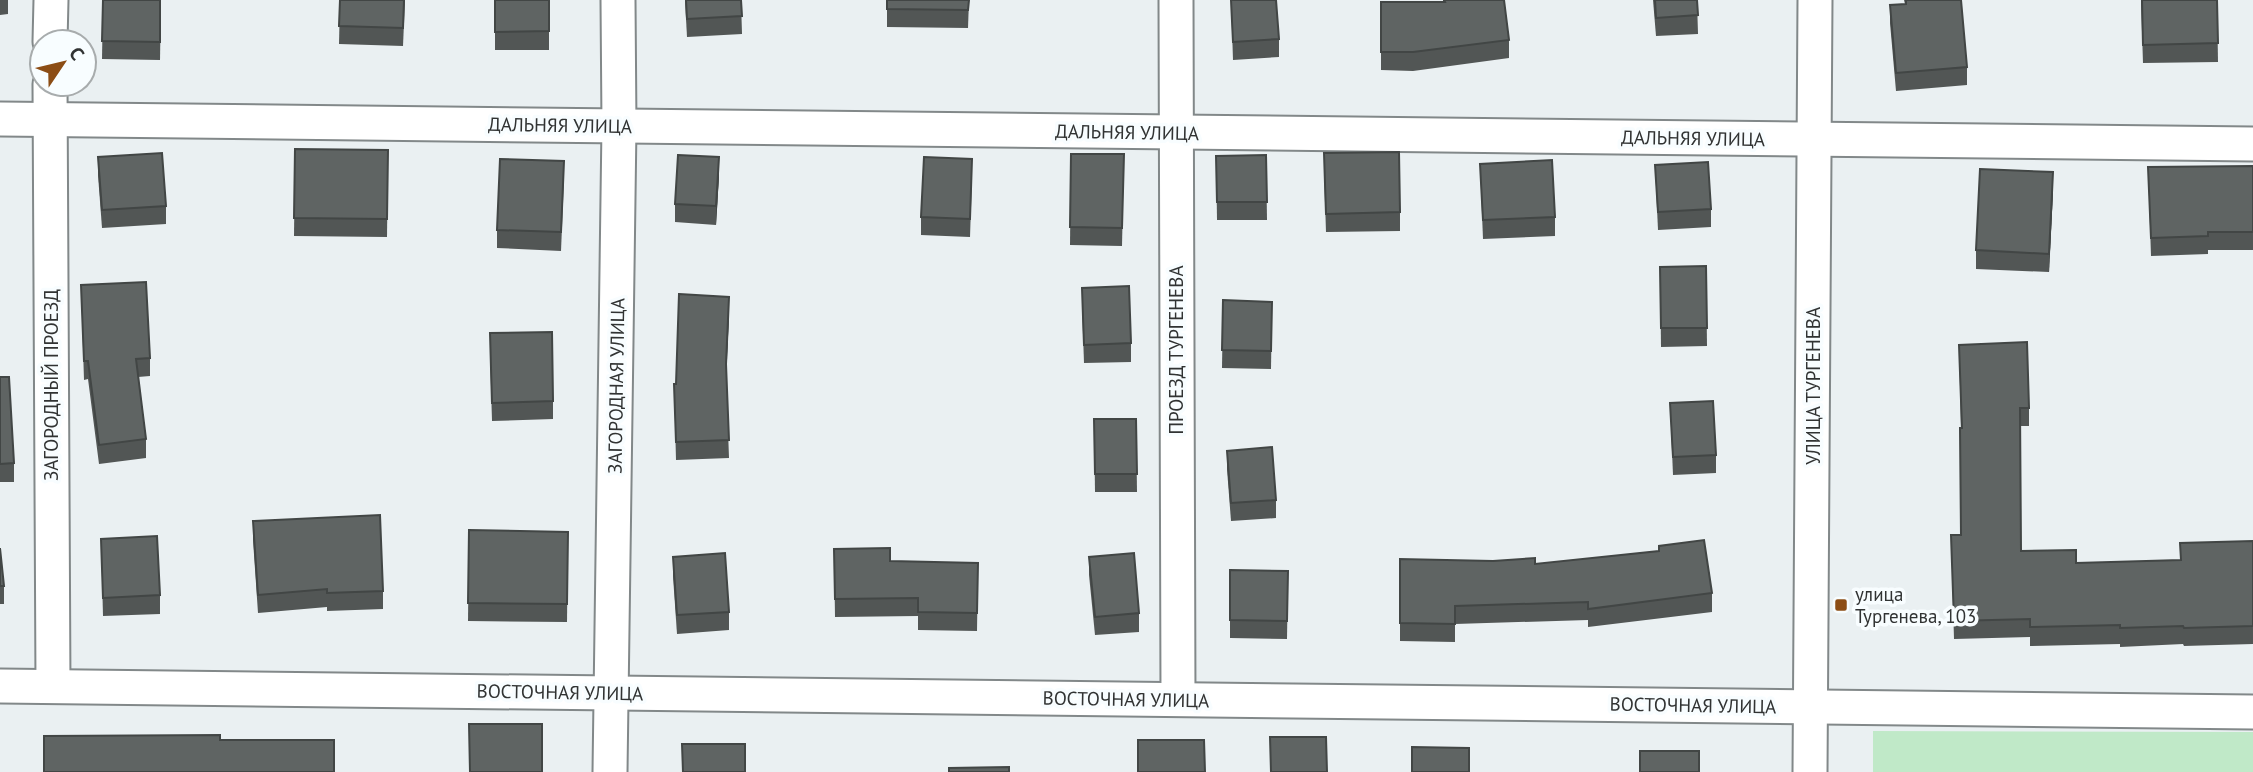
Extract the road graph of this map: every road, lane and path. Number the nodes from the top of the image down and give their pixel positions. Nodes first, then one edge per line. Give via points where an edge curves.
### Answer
1 (51, 0) edge
2 (618, 0) edge
3 (1176, 0) edge
4 (1815, 0) edge
5 (50, 28) edge
6 (50, 98) edge
7 (0, 120) edge
8 (50, 120) junction
9 (619, 126) junction
10 (1175, 132) junction
11 (1814, 139) junction
12 (2253, 144) edge
13 (0, 686) edge
14 (53, 687) junction
15 (612, 693) junction
16 (1178, 699) junction
17 (1811, 707) junction
18 (2253, 712) edge
19 (610, 772) edge
20 (1810, 772) edge

1 - 5 street
2 - 9 street, ЗАГОРОДНАЯ УЛИЦА
3 - 10 street, ПРОЕЗД ТУРГЕНЕВА
4 - 11 street, УЛИЦА ТУРГЕНЕВА
6 - 8 street, ЗАГОРОДНЫЙ ПРОЕЗД
7 - 8 street, ДАЛЬНЯЯ УЛИЦА
8 - 9 street, ДАЛЬНЯЯ УЛИЦА
8 - 14 street, ЗАГОРОДНЫЙ ПРОЕЗД
9 - 10 street, ДАЛЬНЯЯ УЛИЦА
9 - 15 street, ЗАГОРОДНАЯ УЛИЦА
10 - 11 street, ДАЛЬНЯЯ УЛИЦА
10 - 16 street, ПРОЕЗД ТУРГЕНЕВА
11 - 12 street, ДАЛЬНЯЯ УЛИЦА
11 - 17 street, УЛИЦА ТУРГЕНЕВА
13 - 14 street, ВОСТОЧНАЯ УЛИЦА
14 - 15 street, ВОСТОЧНАЯ УЛИЦА
15 - 16 street, ВОСТОЧНАЯ УЛИЦА
15 - 19 street, ЗАГОРОДНАЯ УЛИЦА
16 - 17 street, ВОСТОЧНАЯ УЛИЦА
17 - 18 street, ВОСТОЧНАЯ УЛИЦА
17 - 20 street, УЛИЦА ТУРГЕНЕВА

